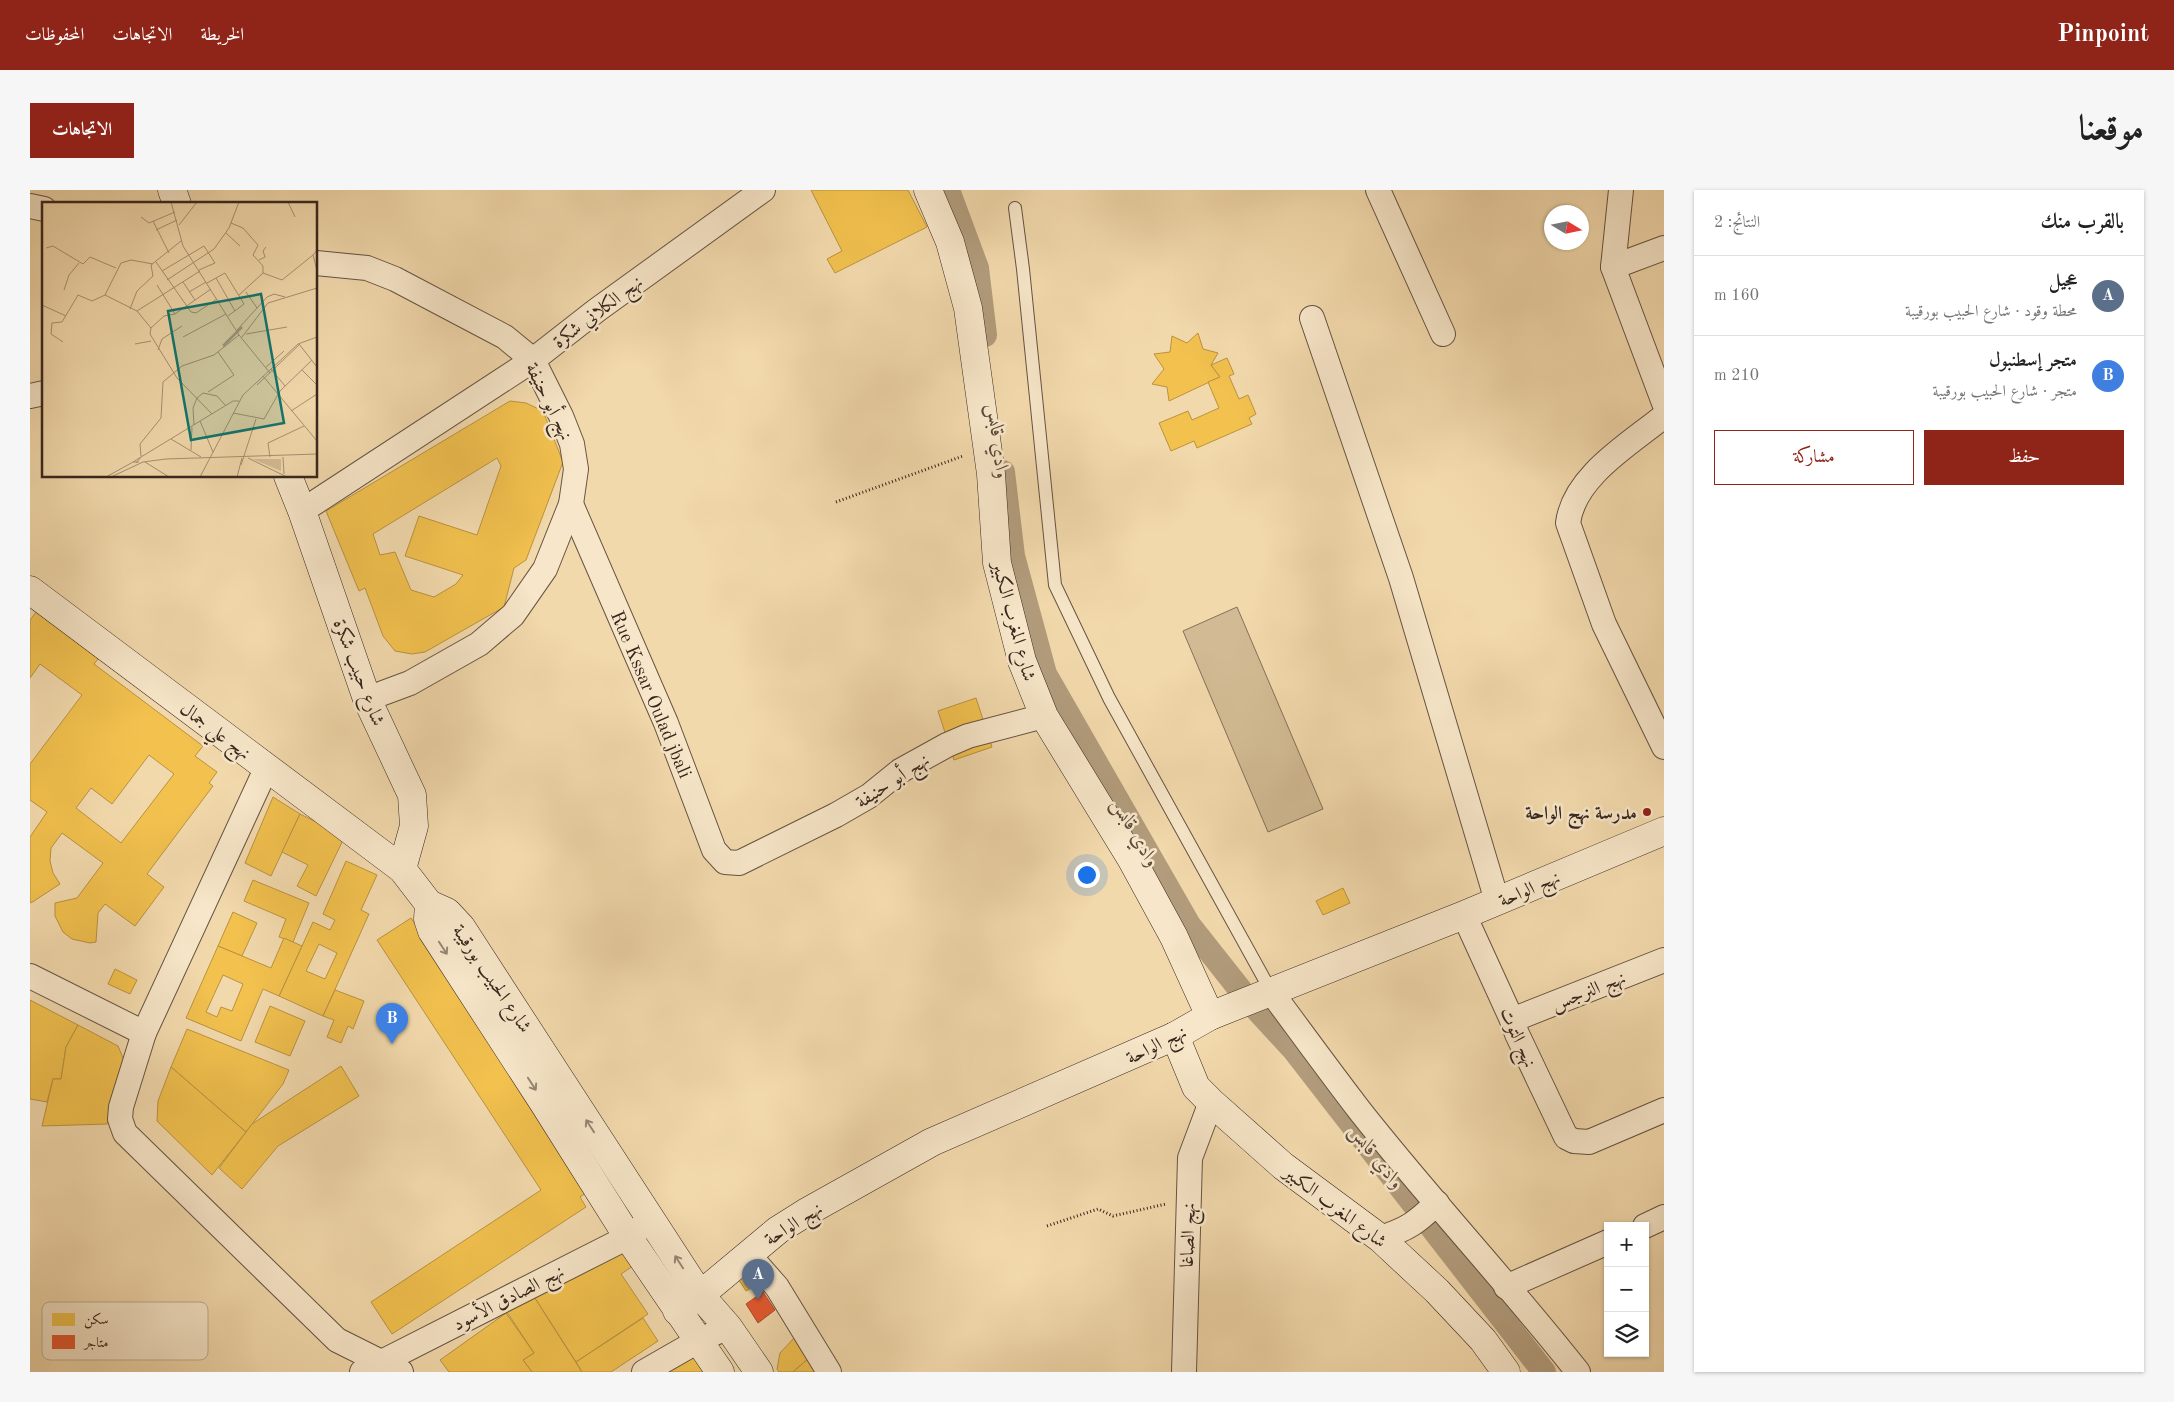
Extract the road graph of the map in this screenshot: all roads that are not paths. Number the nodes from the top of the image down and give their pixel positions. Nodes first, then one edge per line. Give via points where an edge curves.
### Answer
1 (172, 190) edge
2 (763, 190) edge
3 (928, 190) edge
4 (1378, 190) edge
5 (1621, 190) edge
6 (176, 202) edge
7 (1015, 208) dead end
8 (1664, 248) edge
9 (318, 262) edge
10 (1613, 267) junction
11 (1312, 318) dead end
12 (1443, 334) dead end
13 (533, 360) junction
14 (1664, 403) edge
15 (1664, 416) edge
16 (289, 478) edge
17 (571, 504) junction
18 (302, 511) junction
19 (30, 590) edge
20 (368, 699) junction
21 (1044, 716) junction
22 (1664, 747) edge
23 (266, 769) junction
24 (1664, 830) edge
25 (746, 859) joint
26 (402, 869) junction
27 (1497, 901) junction
28 (429, 904) junction
29 (1464, 915) junction
30 (1664, 960) edge
31 (30, 976) edge
32 (1272, 993) junction
33 (1210, 1016) junction
34 (1512, 1020) junction
35 (144, 1032) junction
36 (1175, 1036) junction
37 (1211, 1102) junction
38 (1664, 1110) edge
39 (1437, 1203) junction
40 (1664, 1217) edge
41 (651, 1220) junction
42 (1649, 1224) edge
43 (628, 1237) junction
44 (1380, 1238) junction
45 (1604, 1244) edge
46 (748, 1254) junction
47 (1506, 1287) junction
48 (700, 1295) junction
49 (677, 1311) junction
50 (728, 1327) junction
51 (698, 1341) junction
52 (381, 1368) edge
53 (644, 1372) edge
54 (720, 1372) edge
55 (759, 1372) edge
56 (829, 1372) edge
57 (1184, 1372) edge
58 (1506, 1372) edge
59 (1578, 1372) edge

1 - 6 street
2 - 13 street, نهج الكلاني شكرة
3 - 21 street, شارع المغرب الكبير via 950,242 968,308 987,448 998,563 1022,661
4 - 12 street
5 - 10 street
7 - 32 lane via 1056,585 1109,698
8 - 10 street
9 - 13 street, نهج أبو حنيفة via 367,268 395,279 506,337
10 - 14 street
11 - 27 street via 1401,578
13 - 17 street, نهج أبو حنيفة via 572,444 576,469
13 - 18 street, نهج الكلاني شكرة
15 - 22 street via 1596,472 1579,491 1570,509 1568,523 1604,624
16 - 18 street, شارع حبيب شكرة
17 - 20 street, نهج أبو حنيفة via 545,569 513,615 470,649 410,684
17 - 25 street, Rue Kssar Oulad jbali via 666,723 714,850 725,862 732,864
18 - 20 street, شارع حبيب شكرة
19 - 23 street, نهج علي جمال
20 - 26 street, شارع حبيب شكرة via 412,796 414,826
21 - 25 street, نهج أبو حنيفة via 968,736 947,745 905,767 869,796 836,815
21 - 33 street, شارع المغرب الكبير via 1132,860 1174,937
23 - 26 street, نهج علي جمال
23 - 35 street
24 - 27 street, نهج الواحة
26 - 28 street, نهج علي جمال
27 - 29 street, نهج الواحة
41 -> 28 street, شارع الحبيب بورقيبة via 460,927 447,912
28 -> 43 street, شارع الحبيب بورقيبة via 428,919 432,931
29 - 32 street, نهج الواحة
29 - 34 street, نهج التوت
30 - 34 street, نهج النرجس
31 - 35 street
32 - 33 street, نهج الواحة
32 - 39 street via 1360,1111
33 - 36 street, نهج الواحة
34 - 38 street, نهج التوت via 1566,1137 1589,1142
35 - 52 street via 121,1107 124,1133 338,1340
36 - 37 street, شارع المغرب الكبير via 1196,1087
36 - 46 street, نهج الواحة via 932,1142 805,1213
37 - 44 street, شارع المغرب الكبير via 1283,1166
37 - 57 street, نهج الصاغا via 1190,1158
39 - 44 street via 1405,1230
39 - 47 street
40 - 42 street
41 - 43 street, نهج الصادق الأسود
48 -> 41 street, شارع الحبيب بورقيبة
43 - 49 street, شارع الحبيب بورقيبة
43 - 52 street, نهج الصادق الأسود
44 - 58 street, شارع المغرب الكبير via 1437,1291 1483,1340
45 - 47 street
46 - 48 street, نهج الواحة
46 - 56 street via 777,1287
47 - 59 street
48 - 49 street, نهج الواحة
48 - 50 street, شارع الحبيب بورقيبة
49 - 51 street, شارع الحبيب بورقيبة
50 - 51 street
50 - 55 street, شارع الحبيب بورقيبة
51 - 53 street
51 - 54 street, شارع الحبيب بورقيبة

